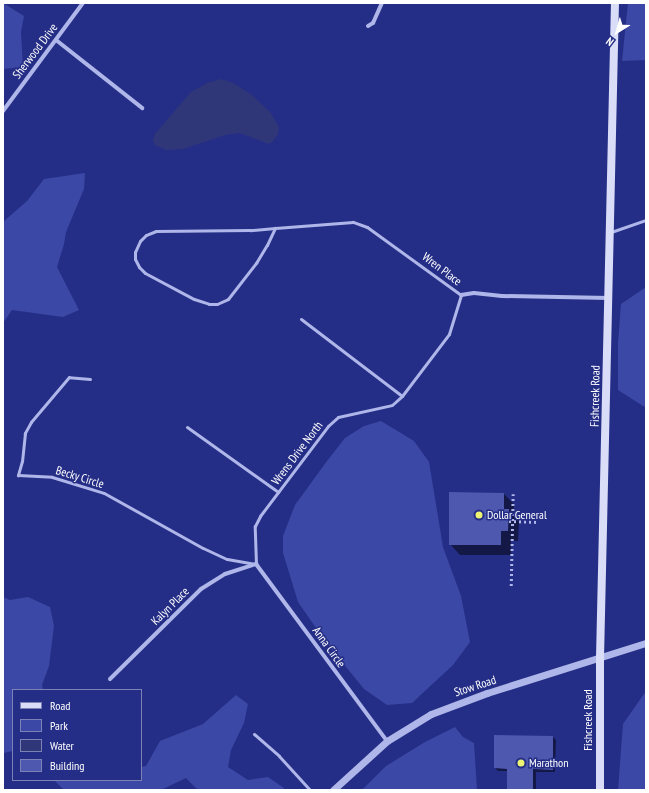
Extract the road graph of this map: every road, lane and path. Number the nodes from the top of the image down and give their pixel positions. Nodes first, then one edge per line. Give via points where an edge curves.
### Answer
1 (83, 3) edge
2 (382, 3) edge
3 (615, 3) edge
4 (368, 26) dead end
5 (56, 40) junction
6 (142, 108) dead end
7 (3, 111) edge
8 (646, 220) edge
9 (274, 228) junction
10 (609, 233) junction
11 (461, 295) junction
12 (610, 298) junction
13 (301, 319) dead end
14 (90, 379) dead end
15 (402, 396) junction
16 (187, 427) dead end
17 (278, 492) junction
18 (513, 494) dead end
19 (510, 521) junction
20 (539, 522) dead end
21 (256, 564) junction
22 (511, 586) dead end
23 (646, 643) edge
24 (600, 658) junction
25 (110, 679) dead end
26 (254, 734) dead end
27 (387, 741) junction
28 (310, 790) edge
29 (333, 790) edge
30 (600, 790) edge

1 - 5 street, Sherwood Drive
2 - 4 street via 373,23
3 - 10 main road, Fishcreek Road
5 - 6 street
5 - 7 street, Sherwood Drive
8 - 10 lane
9 - 9 lane, Wren Place via 156,231 140,241 135,259 144,273 194,298 209,304 217,304 228,298 256,263
9 - 11 lane, Wren Place via 353,222 361,224
10 - 12 main road, Fishcreek Road
11 - 12 street, Wren Place via 474,293
11 - 15 lane, Wrens Drive North via 449,334
12 - 24 main road, Fishcreek Road
13 - 15 lane
14 - 21 lane, Becky Circle via 69,377 31,422 25,433 18,475 52,478 104,493 202,548 227,559
15 - 17 lane, Wrens Drive North via 392,405 338,417 328,426
16 - 17 lane
17 - 21 lane, Wrens Drive North via 255,526
18 - 19 path
19 - 20 path
19 - 22 path
21 - 25 street, Kalyn Place via 225,574 202,589
21 - 27 street, Anna Circle
23 - 24 street, Stow Road
24 - 27 street, Stow Road via 451,705 415,722
24 - 30 main road, Fishcreek Road
26 - 28 lane via 279,756
27 - 29 street, Stow Road

